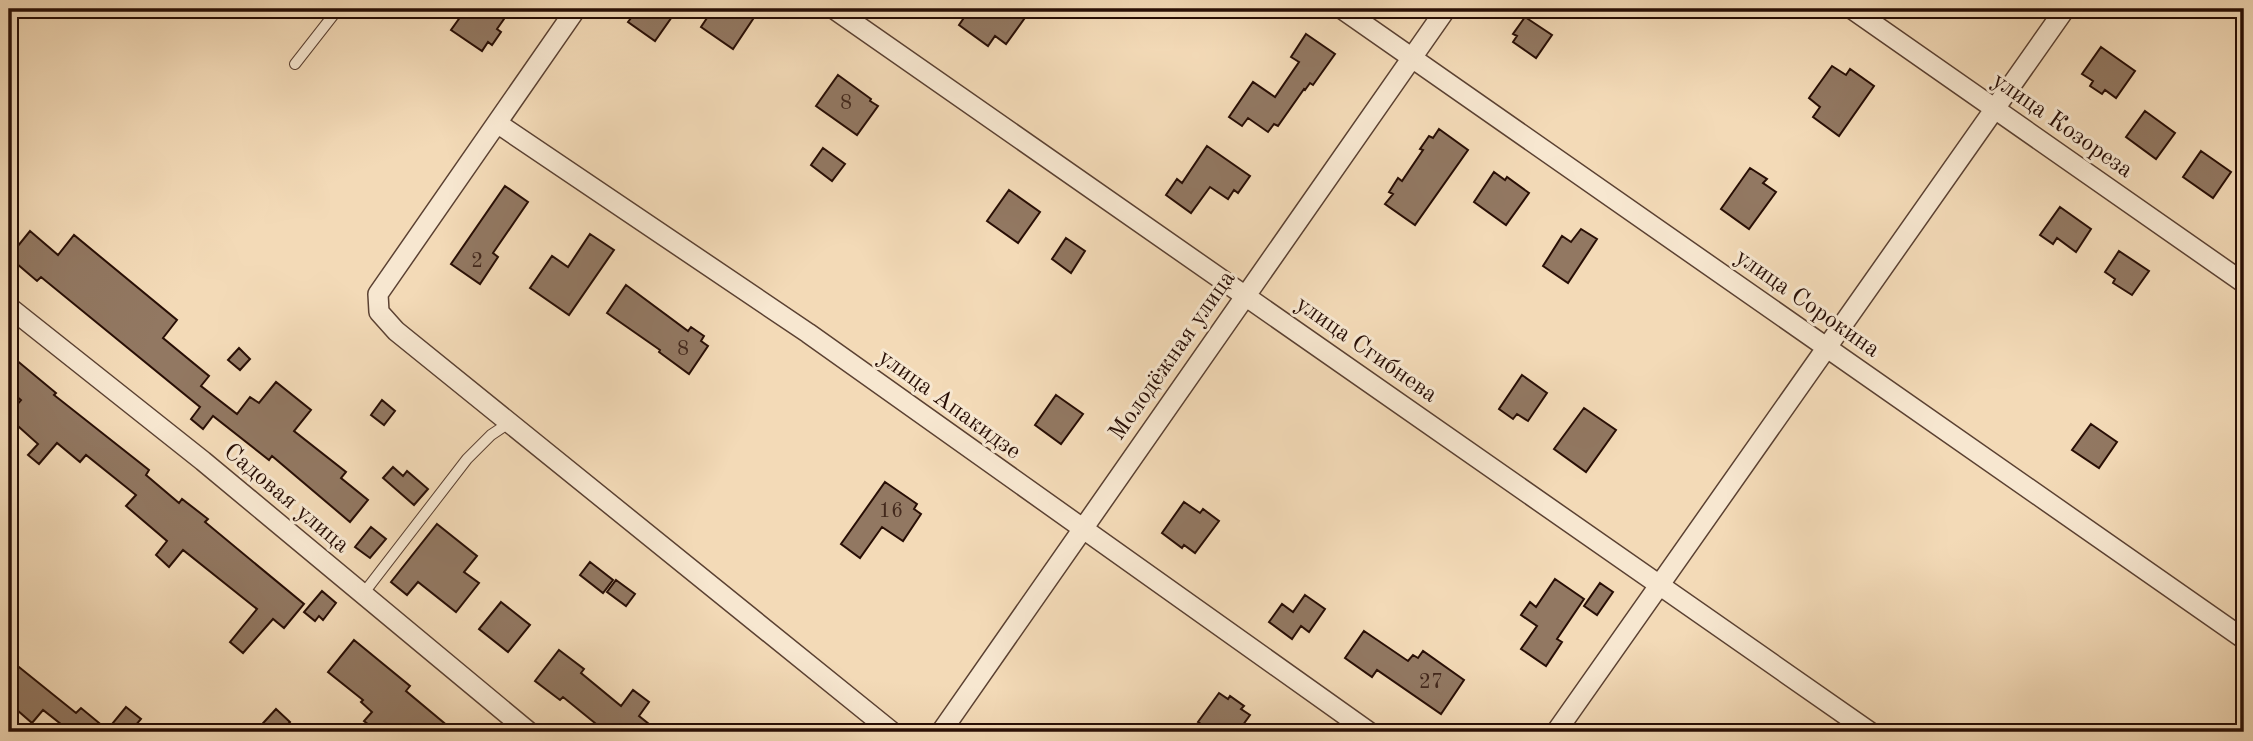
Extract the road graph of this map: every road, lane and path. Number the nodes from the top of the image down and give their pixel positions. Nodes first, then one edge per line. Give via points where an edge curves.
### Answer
1 (338, 9) edge
2 (576, 9) edge
3 (834, 9) edge
4 (1342, 9) edge
5 (1446, 9) edge
6 (1852, 9) edge
7 (2065, 9) edge
8 (1412, 58) junction
9 (296, 64) dead end
10 (1994, 108) junction
11 (497, 123) junction
12 (2244, 283) edge
13 (1246, 296) junction
14 (9, 307) edge
15 (1827, 347) junction
16 (509, 423) junction
17 (1081, 530) junction
18 (1660, 585) junction
19 (363, 594) junction
20 (2244, 639) edge
21 (529, 732) edge
22 (892, 732) edge
23 (941, 732) edge
24 (1369, 732) edge
25 (1556, 732) edge
26 (1870, 732) edge

1 - 9 lane
2 - 11 street
3 - 13 street, улица Сгибнева
4 - 8 street, улица Сорокина
5 - 8 street, Молодёжная улица
6 - 10 street, улица Козореза
7 - 10 street
8 - 13 street, Молодёжная улица
8 - 15 street, улица Сорокина
10 - 12 street, улица Козореза
10 - 15 street
11 - 16 street via 378,294 379,312 396,331
11 - 17 street, улица Апакидзе via 808,333
13 - 17 street, Молодёжная улица
13 - 18 street, улица Сгибнева
14 - 19 street, Садовая улица
15 - 18 street
15 - 20 street, улица Сорокина
16 - 19 lane via 467,459
16 - 22 street
17 - 23 street, Молодёжная улица
17 - 24 street, улица Апакидзе
18 - 25 street
18 - 26 street, улица Сгибнева
19 - 21 street, Садовая улица

